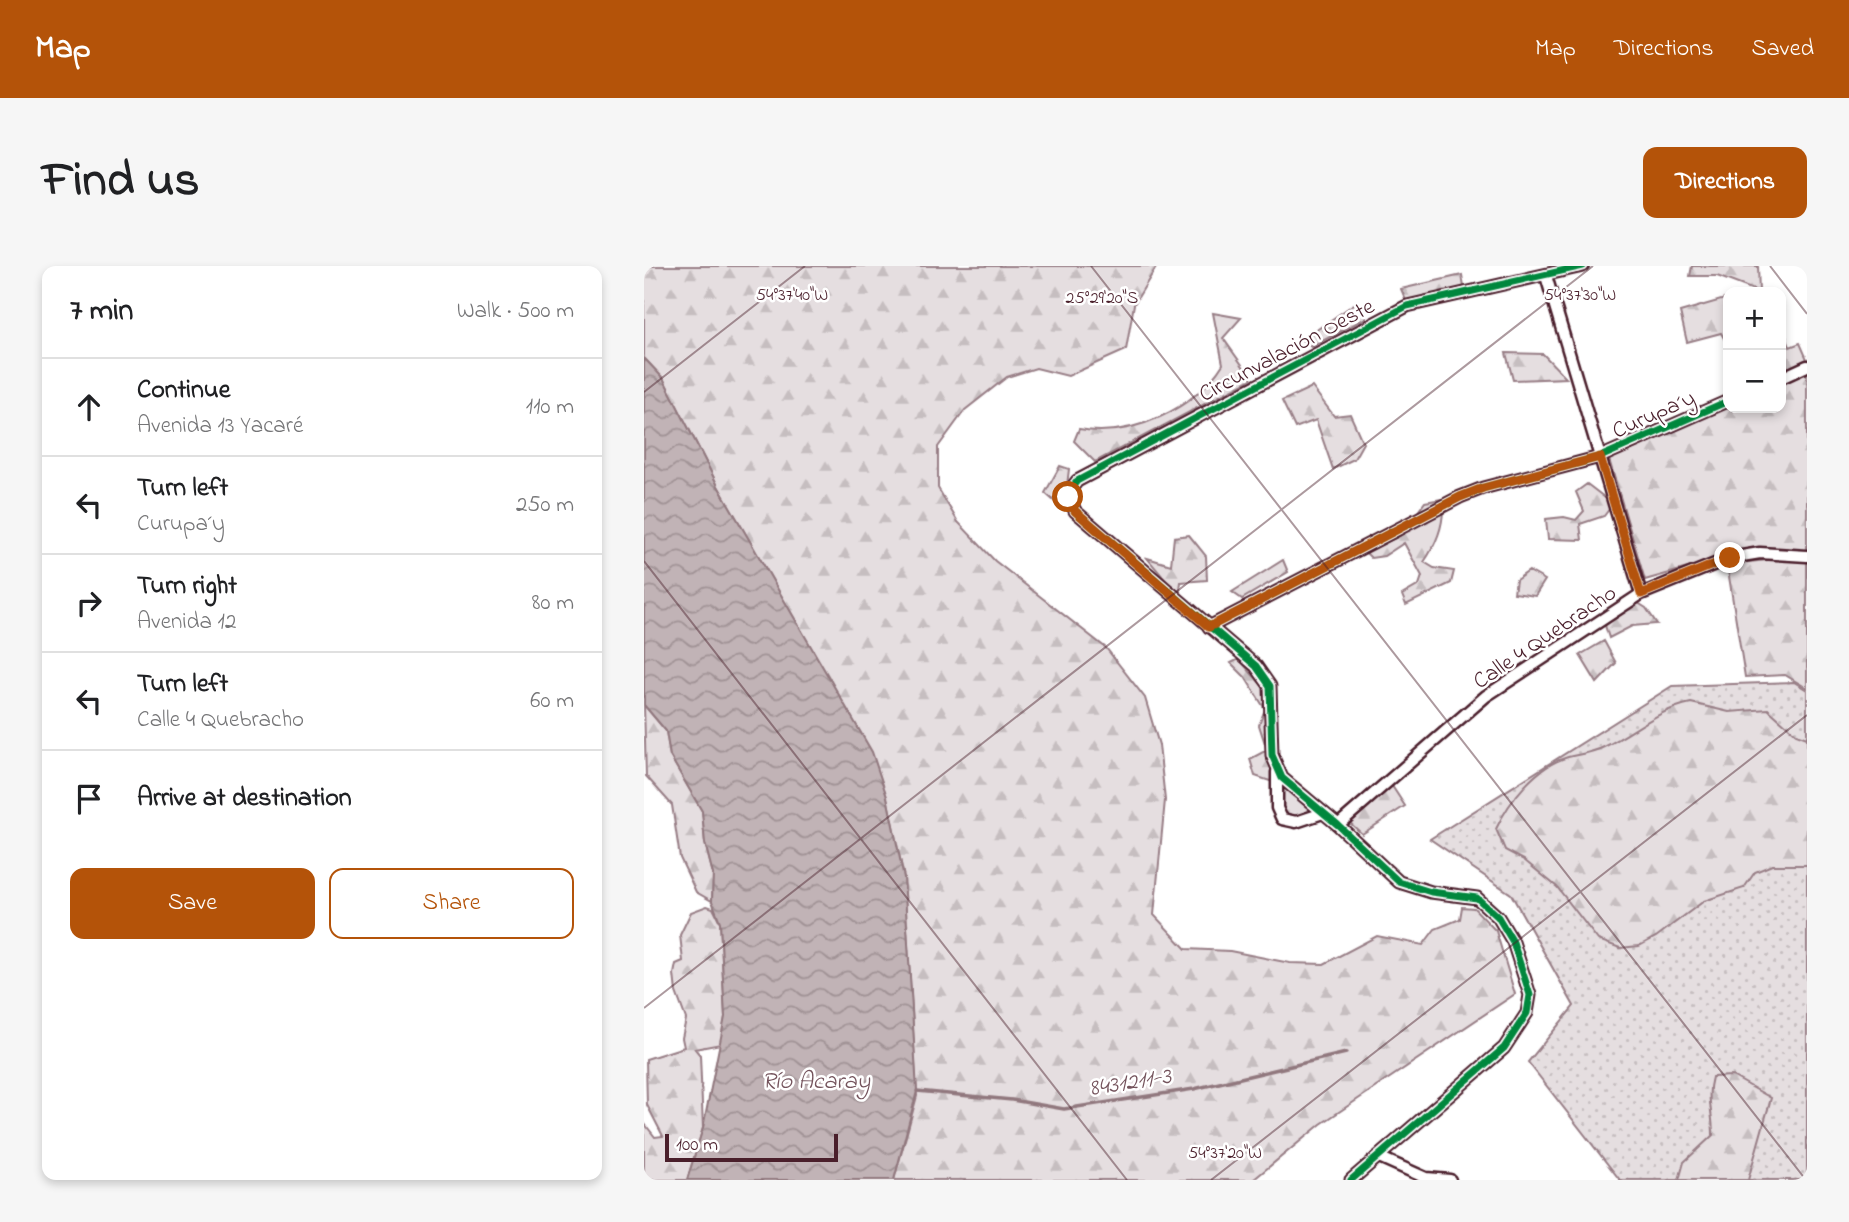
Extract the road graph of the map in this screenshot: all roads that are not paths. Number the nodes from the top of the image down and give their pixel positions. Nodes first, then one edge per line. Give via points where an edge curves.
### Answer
1 (1583, 266) edge
2 (1546, 276) junction
3 (1807, 366) edge
4 (1786, 376) edge
5 (1723, 403) edge
6 (1600, 457) junction
7 (1807, 556) edge
8 (1641, 594) junction
9 (1209, 627) junction
10 (1277, 772) junction
11 (1323, 813) junction
12 (1338, 825) junction
13 (1379, 1157) junction
14 (1351, 1180) edge
15 (1450, 1180) edge

1 - 2 street, Circunvalación Oeste
2 - 6 street
2 - 9 street, Circunvalación Oeste via 1407,306 1077,481 1068,497 1075,511
3 - 4 street
5 - 6 street, Curupa´y
6 - 8 street
6 - 9 street, Curupa´y via 1460,497
7 - 8 street, Calle 4 Quebracho via 1760,553 1730,558
8 - 12 street, Calle 4 Quebracho via 1496,688
9 - 10 street via 1256,666 1270,686 1272,755
10 - 11 street
10 - 11 street via 1277,808 1282,819 1296,822
11 - 12 street
12 - 13 street via 1399,882 1488,904 1513,942 1530,995 1527,1013 1504,1048
13 - 14 street
13 - 15 street via 1426,1178

